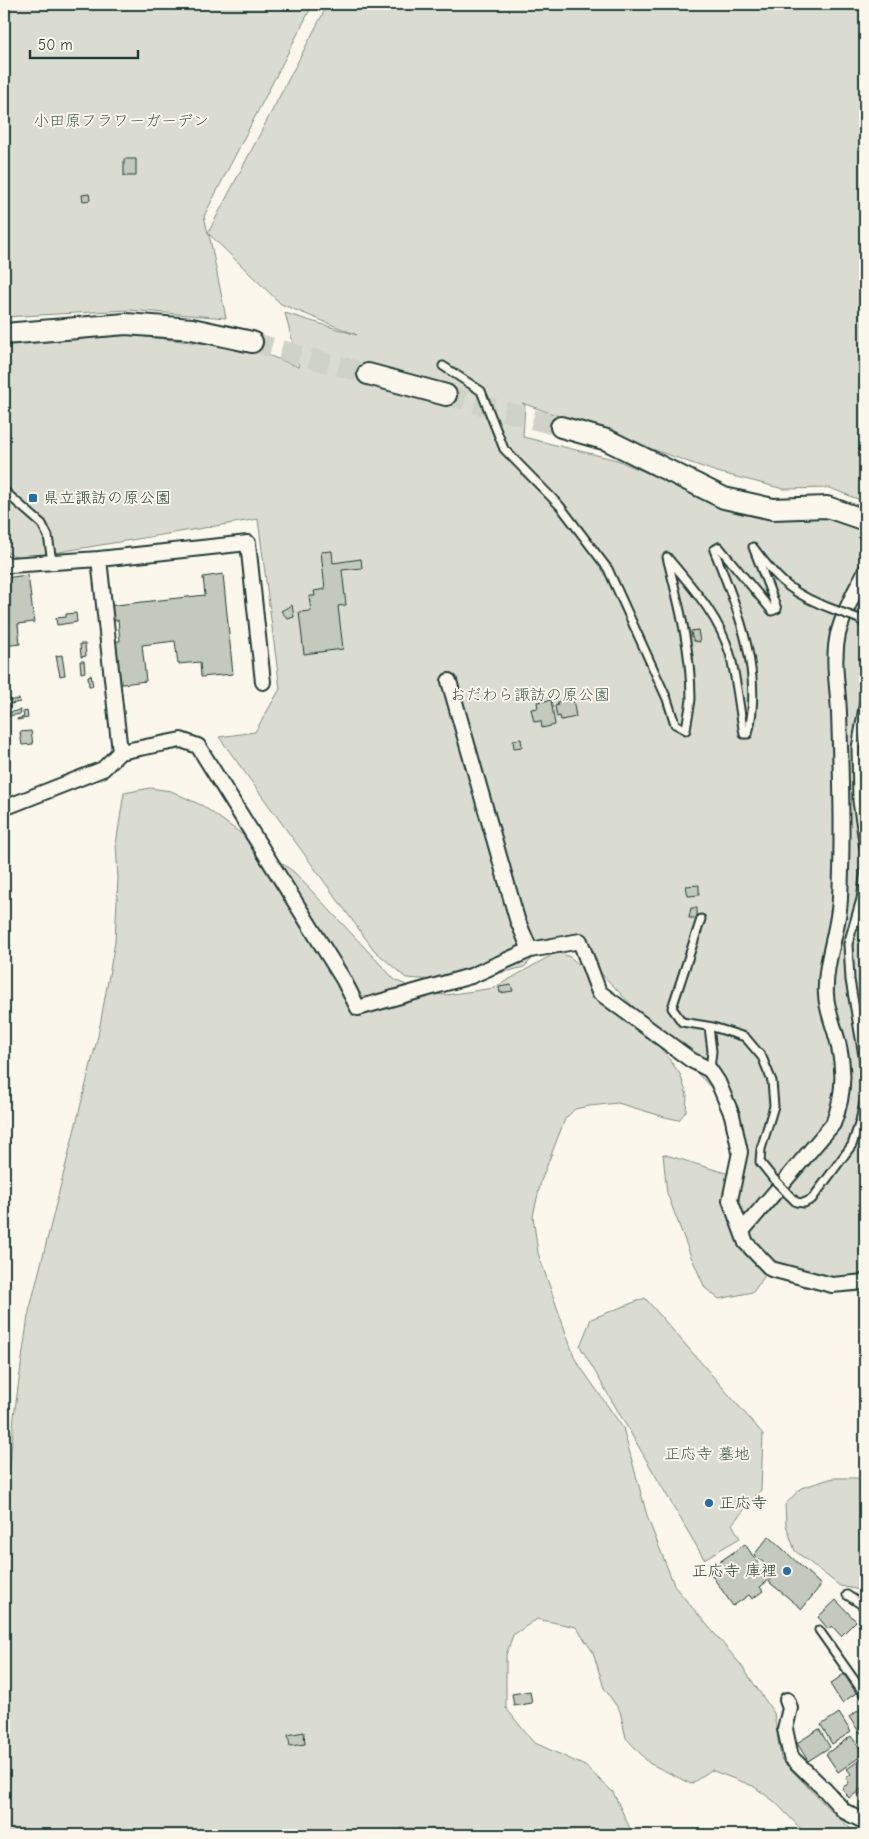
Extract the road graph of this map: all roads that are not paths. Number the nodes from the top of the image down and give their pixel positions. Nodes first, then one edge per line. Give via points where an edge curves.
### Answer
1 (4, 334) edge
2 (252, 342) tunnel mouth
3 (443, 366) dead end
4 (368, 374) tunnel mouth
5 (446, 395) tunnel mouth
6 (561, 427) tunnel mouth
7 (4, 491) edge
8 (865, 520) edge
9 (99, 559) junction
10 (52, 562) junction
11 (4, 563) edge
12 (865, 572) edge
13 (865, 623) edge
14 (449, 681) dead end
15 (263, 682) dead end
16 (865, 696) edge
17 (120, 752) junction
18 (4, 808) edge
19 (865, 855) edge
20 (865, 871) edge
21 (701, 919) dead end
22 (530, 950) junction
23 (709, 1027) junction
24 (865, 1067) edge
25 (710, 1070) junction
26 (865, 1098) edge
27 (742, 1231) junction
28 (865, 1282) edge
29 (847, 1596) dead end
30 (865, 1607) edge
31 (819, 1630) dead end
32 (865, 1695) edge
33 (788, 1700) dead end
34 (865, 1822) edge

1 - 2 street via 126,324 192,329
3 - 13 lane, bridge via 480,391 504,449 560,506 608,569 679,727 686,730 691,701 689,662 684,622 667,557 697,593 720,630 737,686 744,734 748,734 754,698 748,648 714,550 718,547 772,611 777,609 753,547 773,574 794,592
4 - 5 street
6 - 8 street via 607,440 724,498 773,509 827,507
7 - 10 lane via 42,524 48,536
9 - 10 street
9 - 15 street via 248,543
9 - 17 street
10 - 11 street
12 - 27 street via 838,634 834,662 839,712 840,901 826,996 843,1074 840,1105 833,1124
14 - 22 street via 518,919
16 - 19 lane via 856,748 857,801
17 - 18 street via 103,769
17 - 22 street via 181,740 198,746 344,979 358,1008 471,976
20 - 24 lane via 848,944 850,980
21 - 23 lane via 672,1008 682,1022
22 - 25 street via 580,941 599,992 691,1060
23 - 25 lane
23 - 26 lane, bridge via 745,1037 762,1057 772,1081 774,1106 760,1162 796,1202 804,1204 812,1199 852,1145
25 - 27 street via 732,1116 740,1152 730,1200
27 - 28 street via 746,1243 771,1269 832,1286
29 - 30 lane
31 - 32 lane
33 - 34 street via 790,1708 785,1729 791,1756 844,1811

